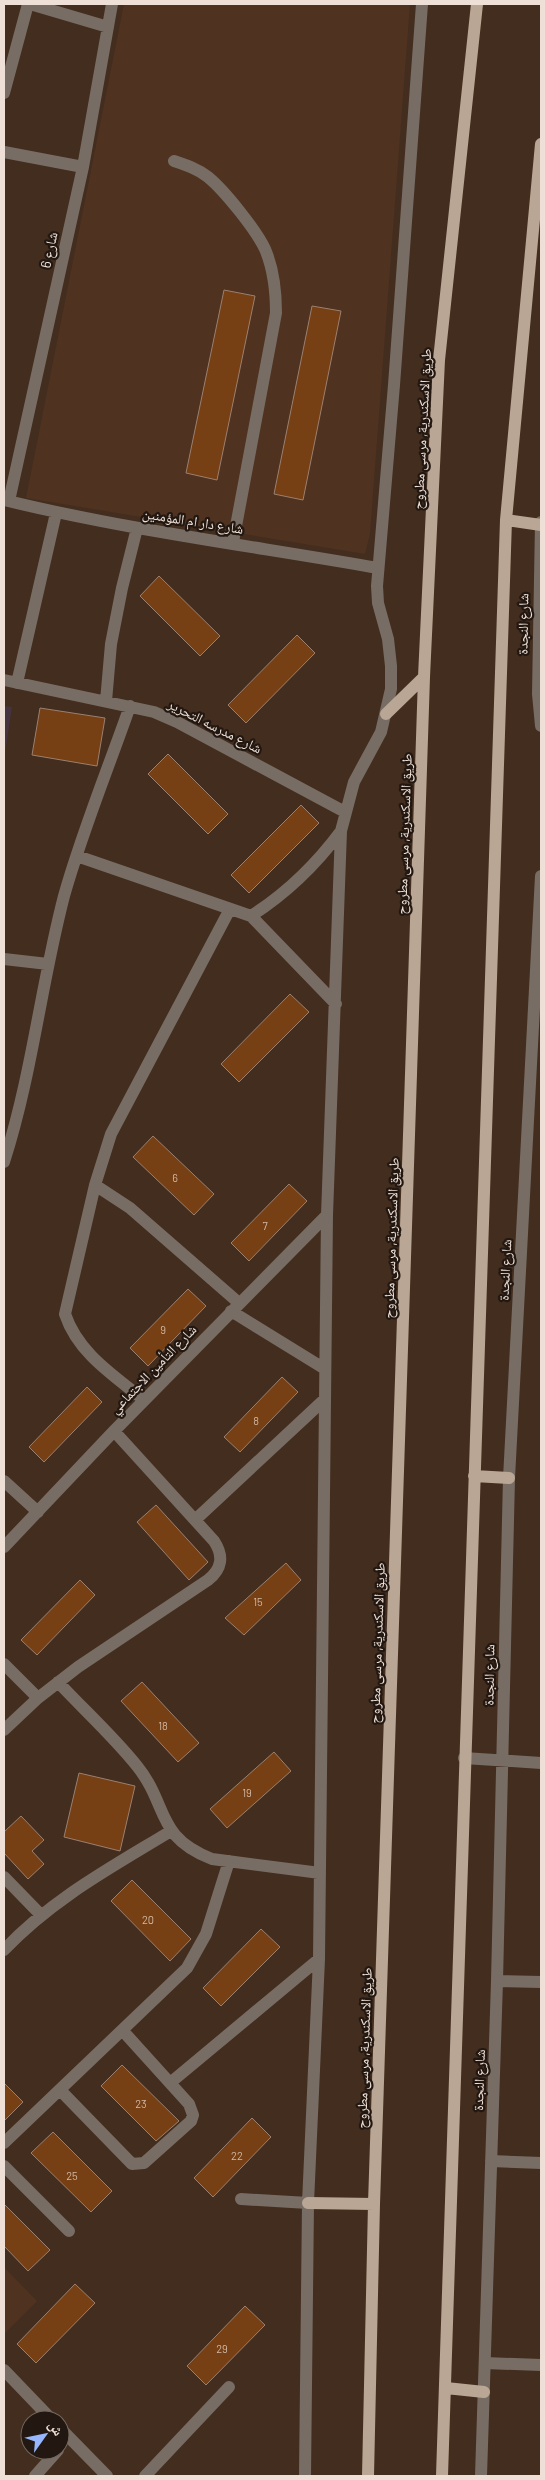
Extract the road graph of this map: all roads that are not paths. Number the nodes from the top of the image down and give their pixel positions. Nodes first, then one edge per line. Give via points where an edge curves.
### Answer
1 (29, 4) edge
2 (112, 4) edge
3 (422, 4) edge
4 (477, 4) edge
5 (108, 27) junction
6 (4, 93) edge
7 (541, 144) edge
8 (4, 152) edge
9 (174, 161) dead end
10 (83, 167) junction
11 (6, 500) edge
12 (56, 513) junction
13 (506, 520) junction
14 (541, 523) edge
15 (137, 528) junction
16 (233, 542) junction
17 (540, 542) edge
18 (378, 568) junction
19 (424, 678) junction
20 (4, 680) edge
21 (17, 683) junction
22 (106, 701) junction
23 (130, 706) junction
24 (386, 714) junction
25 (541, 726) edge
26 (345, 812) junction
27 (341, 831) junction
28 (77, 856) junction
29 (541, 876) edge
30 (230, 908) junction
31 (250, 916) junction
32 (4, 959) edge
33 (48, 964) junction
34 (336, 1004) junction
35 (5, 1156) edge
36 (95, 1185) junction
37 (327, 1215) junction
38 (235, 1307) junction
39 (326, 1369) junction
40 (325, 1399) junction
41 (144, 1400) junction
42 (114, 1431) junction
43 (474, 1476) junction
44 (509, 1478) junction
45 (4, 1481) edge
46 (38, 1512) junction
47 (195, 1520) junction
48 (4, 1547) edge
49 (4, 1664) edge
50 (58, 1682) junction
51 (38, 1698) junction
52 (4, 1730) edge
53 (464, 1758) junction
54 (502, 1760) junction
55 (541, 1763) edge
56 (171, 1831) junction
57 (229, 1861) junction
58 (320, 1873) junction
59 (4, 1877) edge
60 (40, 1914) junction
61 (4, 1950) edge
62 (319, 1959) junction
63 (497, 1981) junction
64 (541, 1982) edge
65 (123, 2031) junction
66 (170, 2083) junction
67 (60, 2090) junction
68 (4, 2143) edge
69 (491, 2161) junction
70 (541, 2163) edge
71 (4, 2166) edge
72 (241, 2199) dead end
73 (308, 2203) junction
74 (374, 2204) junction
75 (69, 2231) dead end
76 (485, 2363) junction
77 (541, 2365) edge
78 (4, 2370) edge
79 (230, 2387) dead end
80 (446, 2388) junction
81 (484, 2392) junction
82 (42, 2410) edge
83 (70, 2438) edge
84 (49, 2460) edge
85 (35, 2476) edge
86 (107, 2476) edge
87 (145, 2476) edge
88 (305, 2476) edge
89 (368, 2476) edge
90 (442, 2476) edge
91 (481, 2476) edge

1 - 5 street
1 - 6 street
2 - 5 street, شارع 6
3 - 18 street
4 - 19 main road, طريق الاسكندرية, مرسى مطروح via 439,360
5 - 10 street, شارع 6
7 - 13 main road
8 - 10 street
9 - 16 street via 209,178 254,230 264,249 276,291 276,313
10 - 11 street, شارع 6
11 - 12 street, شارع دار ام المؤمنين
12 - 15 street, شارع دار ام المؤمنين
12 - 21 street
13 - 14 main road
13 - 43 main road
14 - 17 street, شارع النجدة
15 - 16 street, شارع دار ام المؤمنين
15 - 22 street via 111,644
16 - 18 street, شارع دار ام المؤمنين
17 - 25 street, شارع النجدة via 538,694
18 - 24 street via 378,603 388,639 391,666
19 - 24 main road
19 - 74 main road, طريق الاسكندرية, مرسى مطروح
20 - 21 street, شارع مدرسه التحرير
21 - 22 street, شارع مدرسه التحرير
22 - 23 street, شارع مدرسه التحرير
23 - 26 street, شارع مدرسه التحرير via 177,722
23 - 28 street
24 - 26 street via 381,732 354,782
26 - 27 street
27 - 31 street via 310,870 278,898
27 - 34 street
28 - 30 street
28 - 33 street
29 - 44 street, شارع النجدة
30 - 31 street
30 - 36 street via 121,1110
31 - 34 street
32 - 33 street
33 - 35 street via 33,1048
34 - 37 street
36 - 38 street via 130,1208
36 - 41 street via 65,1314 80,1345
37 - 38 street, شارع التأمين الاجتماعي
37 - 39 street
38 - 39 street
38 - 41 street, شارع التأمين الاجتماعي
39 - 40 street
40 - 47 street
40 - 58 street
41 - 42 street, شارع التأمين الاجتماعي
42 - 46 street, شارع التأمين الاجتماعي
42 - 47 street
43 - 44 main road
43 - 53 main road
44 - 54 street, شارع النجدة
45 - 46 street
46 - 48 street, شارع التأمين الاجتماعي
47 - 50 street via 219,1549 221,1558 215,1574
49 - 51 street
50 - 51 street
50 - 56 street via 136,1765 156,1796
51 - 52 street
53 - 54 street
53 - 80 main road
54 - 55 street
54 - 63 street, شارع النجدة
56 - 57 street via 196,1853
56 - 60 street
57 - 58 street
57 - 65 street via 206,1934 197,1952 173,1983
58 - 62 street
59 - 60 street
60 - 61 street
62 - 66 street
62 - 73 street
63 - 64 street
63 - 69 street, شارع النجدة
65 - 66 street
65 - 67 street
66 - 67 street via 192,2109 192,2121 138,2165 127,2160
67 - 68 street
69 - 70 street
69 - 76 street, شارع النجدة
71 - 75 street
72 - 73 street
73 - 74 main road
73 - 88 street
74 - 89 main road, طريق الاسكندرية, مرسى مطروح
76 - 77 street
76 - 81 street, شارع النجدة
78 - 82 street
79 - 87 street
80 - 81 main road
80 - 90 main road
81 - 91 street, شارع النجدة
83 - 86 street
84 - 85 street

